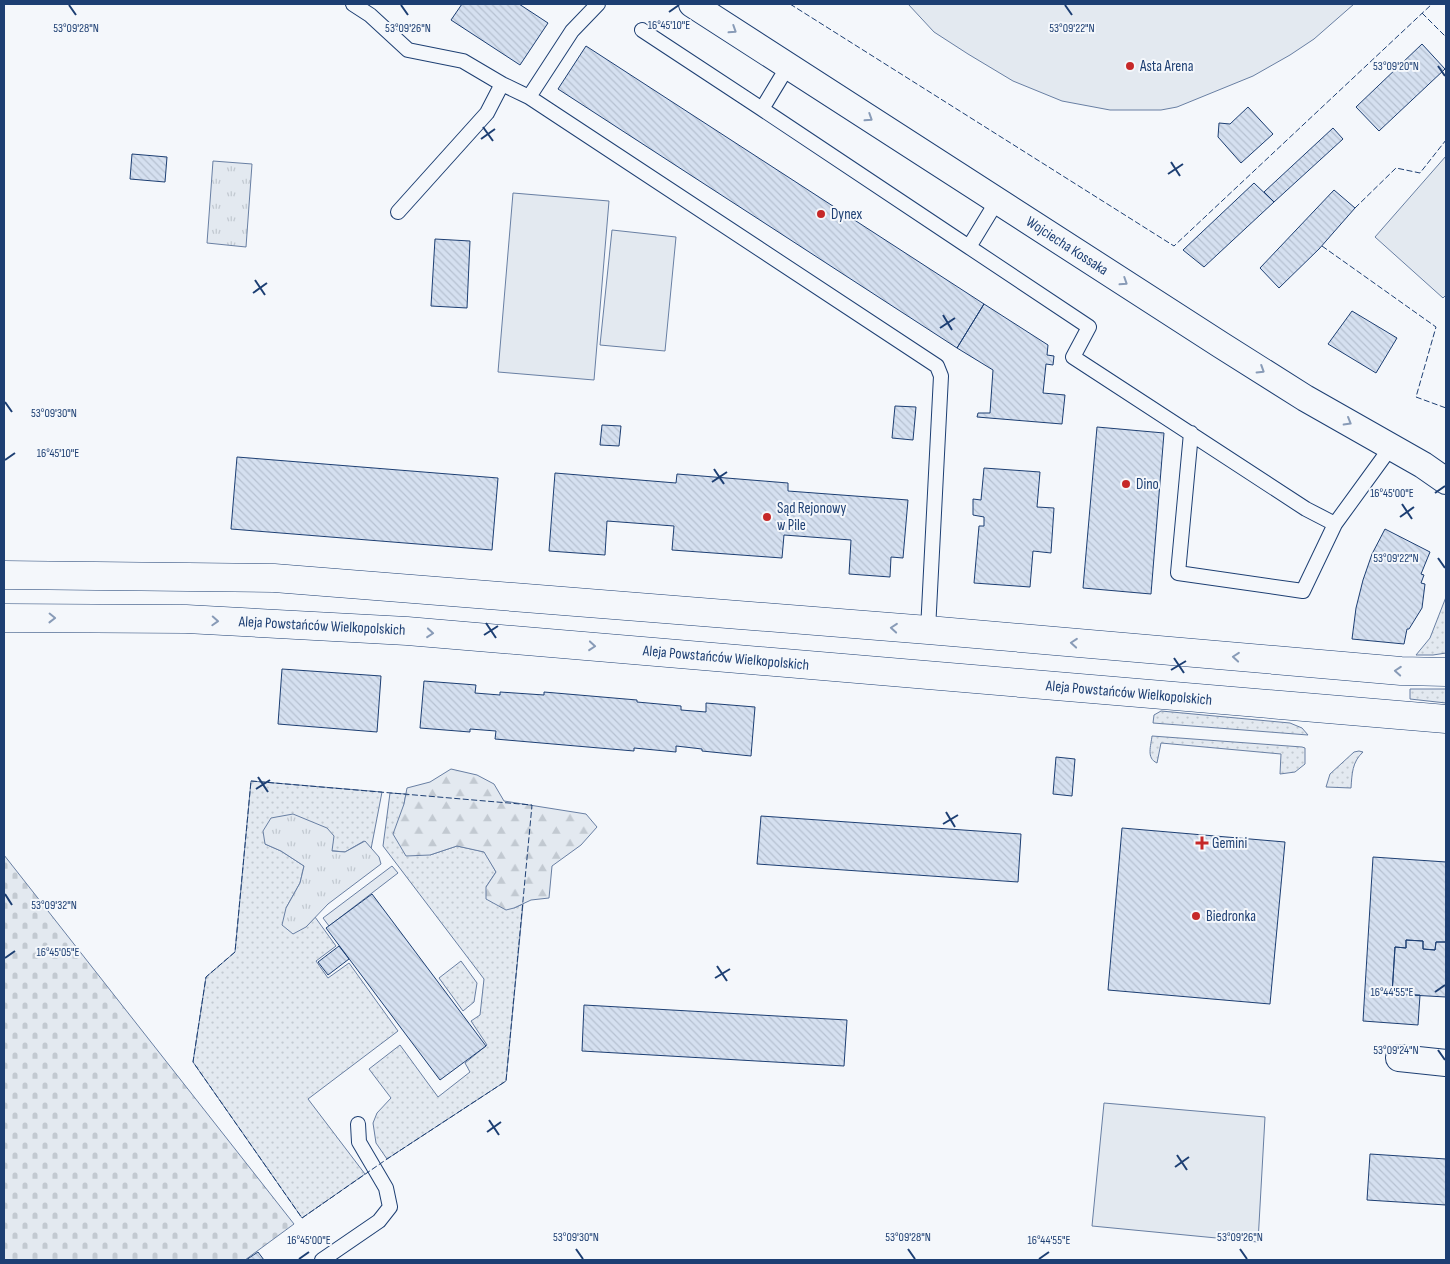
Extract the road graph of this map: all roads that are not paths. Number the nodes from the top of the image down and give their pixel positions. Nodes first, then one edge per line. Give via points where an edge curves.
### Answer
1 (353, 4) edge
2 (598, 4) edge
3 (692, 4) edge
4 (642, 30) dead end
5 (788, 66) junction
6 (502, 84) junction
7 (529, 97) junction
8 (762, 109) junction
9 (997, 201) junction
10 (398, 212) dead end
11 (969, 247) junction
12 (1192, 433) junction
13 (1391, 447) junction
14 (1446, 481) edge
15 (1335, 524) junction
16 (4, 575) edge
17 (4, 618) edge
18 (928, 630) junction
19 (1446, 672) edge
20 (1446, 720) edge
21 (1399, 1058) dead end
22 (1446, 1063) edge
23 (358, 1124) dead end
24 (322, 1260) edge

1 - 6 lane via 408,50 463,61
2 - 7 lane via 572,31
3 -> 5 street, Wojciecha Kossaka
4 - 8 lane
5 - 8 lane
5 -> 9 street, Wojciecha Kossaka
6 - 7 lane
6 - 10 lane via 487,112
7 - 18 lane via 937,366 941,376
8 - 11 lane
9 - 11 lane
9 -> 13 street, Wojciecha Kossaka via 1290,388
11 - 12 lane via 1089,327 1073,357
12 - 15 lane via 1306,509
12 - 15 lane via 1178,574 1303,592
13 - 14 street, Wojciecha Kossaka
13 - 15 lane
18 -> 16 main road via 274,578
17 -> 20 main road, Aleja Powstańców Wielkopolskich via 186,619 407,631
19 -> 18 main road via 1401,671
21 - 22 street
23 - 24 lane via 359,1142 386,1188 390,1207 379,1221

